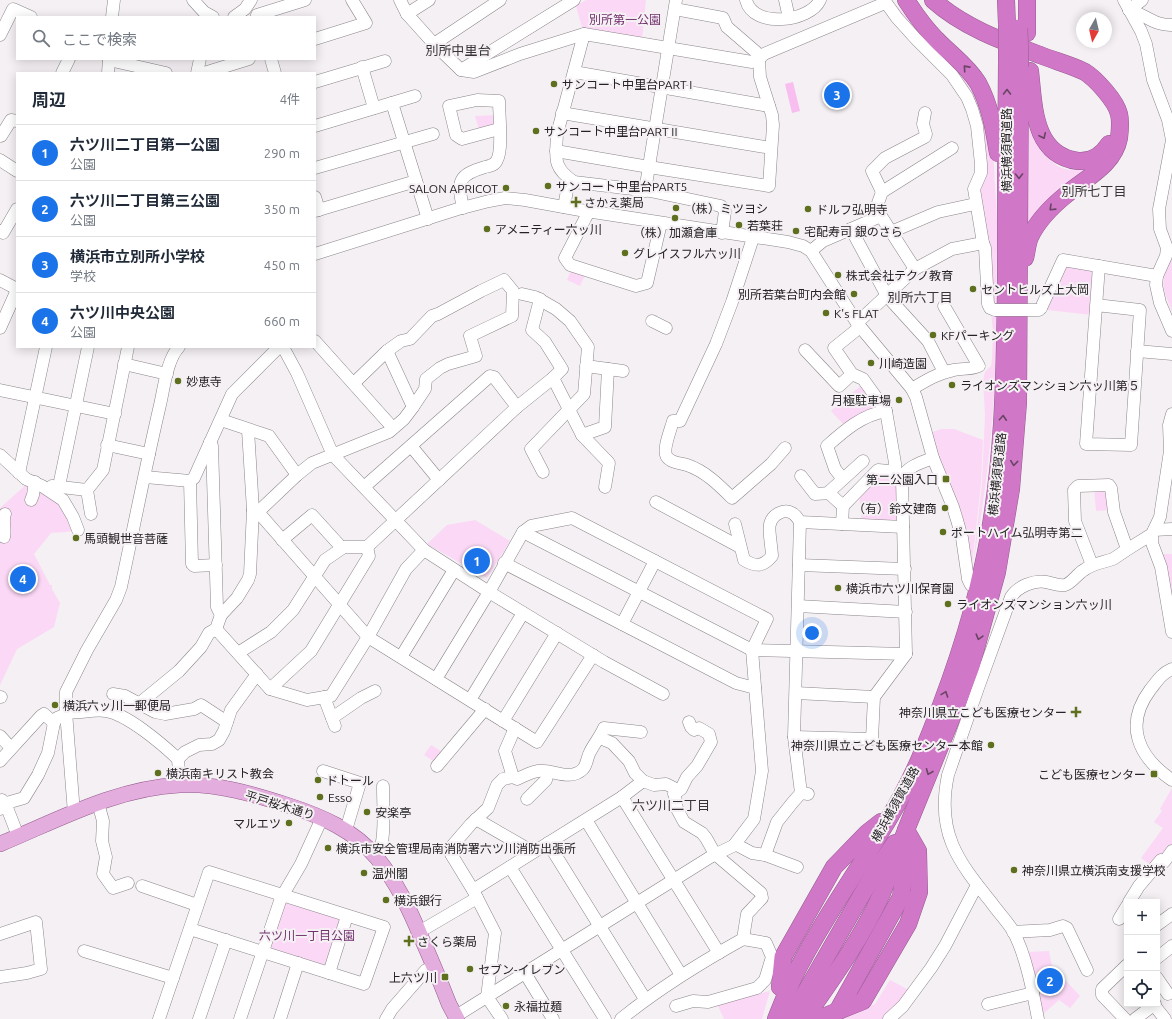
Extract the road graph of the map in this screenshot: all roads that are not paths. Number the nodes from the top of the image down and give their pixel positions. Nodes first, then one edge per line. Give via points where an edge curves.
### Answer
1 (114, 0) edge
2 (193, 0) edge
3 (251, 0) edge
4 (305, 0) edge
5 (352, 0) edge
6 (400, 0) edge
7 (429, 0) edge
8 (500, 0) edge
9 (574, 0) edge
10 (746, 0) edge
11 (786, 0) edge
12 (820, 0) edge
13 (906, 0) edge
14 (922, 0) edge
15 (933, 0) edge
16 (1006, 0) edge
17 (1020, 0) edge
18 (1027, 0) edge
19 (1142, 0) edge
20 (885, 2) edge
21 (559, 4) edge
22 (675, 4) edge
23 (1126, 5) edge
24 (408, 14) junction
25 (29, 16) edge
26 (112, 16) edge
27 (210, 16) edge
28 (235, 16) edge
29 (257, 16) edge
30 (789, 18) junction
31 (1172, 25) edge
32 (1018, 29) junction
33 (584, 34) junction
34 (0, 35) edge
35 (316, 38) edge
36 (434, 44) junction
37 (668, 48) junction
38 (758, 59) junction
39 (68, 60) edge
40 (109, 60) edge
41 (200, 60) edge
42 (246, 60) edge
43 (271, 60) edge
44 (385, 61) dead end
45 (1019, 66) junction
46 (362, 67) junction
47 (461, 70) junction
48 (62, 72) edge
49 (108, 72) edge
50 (161, 72) edge
51 (197, 72) edge
52 (207, 72) edge
53 (275, 72) edge
54 (574, 72) junction
55 (316, 82) edge
56 (661, 88) junction
57 (415, 96) dead end
58 (392, 103) junction
59 (769, 106) junction
60 (374, 108) junction
61 (562, 113) junction
62 (925, 113) dead end
63 (16, 121) edge
64 (316, 126) edge
65 (499, 129) junction
66 (655, 129) junction
67 (433, 134) dead end
68 (0, 136) edge
69 (1172, 140) edge
70 (404, 142) junction
71 (771, 148) junction
72 (952, 148) dead end
73 (556, 151) junction
74 (1170, 158) edge
75 (0, 160) edge
76 (649, 167) junction
77 (316, 168) edge
78 (16, 170) edge
79 (416, 180) junction
80 (574, 182) junction
81 (645, 191) junction
82 (882, 192) junction
83 (975, 204) junction
84 (564, 207) junction
85 (463, 208) junction
86 (16, 211) edge
87 (317, 211) edge
88 (588, 211) junction
89 (881, 216) junction
90 (428, 219) junction
91 (661, 223) junction
92 (851, 229) junction
93 (891, 232) junction
94 (722, 233) junction
95 (1, 235) edge
96 (753, 238) junction
97 (984, 245) junction
98 (811, 250) junction
99 (316, 254) edge
100 (1099, 266) junction
101 (915, 269) junction
102 (1157, 276) junction
103 (0, 280) edge
104 (16, 288) edge
105 (16, 291) edge
106 (522, 294) dead end
107 (887, 296) junction
108 (540, 299) junction
109 (943, 304) dead end
110 (1096, 305) junction
111 (1000, 316) junction
112 (652, 321) dead end
113 (858, 325) junction
114 (0, 328) edge
115 (666, 328) dead end
116 (1172, 331) edge
117 (1019, 340) junction
118 (316, 342) edge
119 (46, 348) edge
120 (88, 348) edge
121 (128, 348) edge
122 (178, 348) edge
123 (277, 348) edge
124 (284, 348) edge
125 (805, 350) dead end
126 (387, 351) junction
127 (1137, 351) junction
128 (1172, 354) edge
129 (124, 364) junction
130 (586, 366) junction
131 (608, 369) junction
132 (623, 370) dead end
133 (944, 372) junction
134 (168, 374) junction
135 (852, 374) junction
136 (553, 378) junction
137 (354, 382) junction
138 (912, 389) junction
139 (0, 390) edge
140 (35, 398) junction
141 (75, 406) junction
142 (413, 407) junction
143 (517, 408) junction
144 (570, 409) junction
145 (886, 411) junction
146 (115, 414) junction
147 (1172, 414) edge
148 (220, 420) junction
149 (393, 428) junction
150 (248, 430) junction
151 (582, 436) junction
152 (210, 442) junction
153 (107, 445) junction
154 (411, 446) junction
155 (785, 448) dead end
156 (149, 454) junction
157 (0, 455) edge
158 (333, 455) junction
159 (933, 458) junction
160 (862, 461) dead end
161 (899, 471) junction
162 (543, 472) dead end
163 (19, 473) junction
164 (296, 476) junction
165 (802, 476) dead end
166 (144, 477) junction
167 (842, 478) junction
168 (439, 480) junction
169 (190, 481) junction
170 (39, 484) junction
171 (59, 486) junction
172 (605, 487) dead end
173 (364, 488) junction
174 (87, 490) junction
175 (831, 492) junction
176 (31, 500) dead end
177 (656, 502) dead end
178 (843, 506) junction
179 (255, 511) junction
180 (6, 514) dead end
181 (91, 514) dead end
182 (395, 520) junction
183 (800, 522) junction
184 (735, 524) dead end
185 (842, 524) junction
186 (903, 527) junction
187 (1172, 529) edge
188 (78, 530) dead end
189 (523, 532) junction
190 (1153, 532) junction
191 (4, 537) dead end
192 (282, 540) junction
193 (367, 547) junction
194 (740, 547) junction
195 (342, 548) junction
196 (1127, 549) junction
197 (424, 550) junction
198 (655, 561) junction
199 (504, 564) junction
200 (216, 565) junction
201 (799, 565) junction
202 (1092, 565) junction
203 (905, 569) junction
204 (454, 570) junction
205 (314, 576) junction
206 (971, 586) dead end
207 (639, 591) junction
208 (489, 592) junction
209 (339, 604) junction
210 (798, 606) junction
211 (906, 612) junction
212 (523, 613) junction
213 (221, 615) junction
214 (622, 624) junction
215 (216, 629) junction
216 (1172, 632) edge
217 (557, 633) junction
218 (368, 637) junction
219 (752, 650) junction
220 (797, 651) junction
221 (238, 653) junction
222 (906, 654) junction
223 (593, 655) junction
224 (401, 657) junction
225 (1172, 669) edge
226 (257, 674) junction
227 (436, 679) junction
228 (755, 688) junction
229 (270, 689) junction
230 (375, 691) dead end
231 (796, 693) junction
232 (113, 694) dead end
233 (663, 694) dead end
234 (324, 697) junction
235 (874, 697) junction
236 (470, 700) junction
237 (140, 703) junction
238 (485, 709) junction
239 (66, 713) junction
240 (503, 721) junction
241 (227, 722) junction
242 (689, 722) dead end
243 (54, 723) junction
244 (515, 728) junction
245 (641, 732) dead end
246 (0, 736) edge
247 (794, 737) junction
248 (600, 738) junction
249 (11, 748) junction
250 (178, 759) junction
251 (0, 761) edge
252 (437, 766) dead end
253 (322, 771) dead end
254 (548, 772) junction
255 (513, 777) junction
256 (1172, 780) edge
257 (643, 781) junction
258 (180, 785) junction
259 (383, 786) dead end
260 (674, 794) junction
261 (622, 797) junction
262 (527, 799) dead end
263 (98, 803) junction
264 (2, 804) edge
265 (74, 813) junction
266 (892, 813) junction
267 (322, 818) junction
268 (476, 819) junction
269 (586, 820) junction
270 (346, 830) junction
271 (883, 832) junction
272 (18, 836) junction
273 (908, 837) junction
274 (548, 843) junction
275 (0, 844) edge
276 (735, 844) junction
277 (1172, 850) edge
278 (533, 852) junction
279 (861, 853) junction
280 (715, 854) junction
281 (765, 855) junction
282 (378, 859) junction
283 (510, 867) junction
284 (797, 867) dead end
285 (674, 879) junction
286 (128, 883) dead end
287 (977, 885) junction
288 (142, 886) dead end
289 (475, 894) junction
290 (282, 895) junction
291 (1131, 899) edge
292 (637, 903) junction
293 (197, 905) junction
294 (1124, 911) edge
295 (1172, 914) edge
296 (347, 916) junction
297 (1119, 919) dead end
298 (1160, 924) edge
299 (599, 926) junction
300 (190, 929) junction
301 (419, 932) junction
302 (1013, 932) junction
303 (0, 934) edge
304 (743, 939) junction
305 (226, 940) junction
306 (1172, 946) edge
307 (561, 950) junction
308 (84, 951) dead end
309 (262, 951) junction
310 (719, 953) junction
311 (1160, 956) edge
312 (298, 963) junction
313 (434, 966) junction
314 (1124, 968) edge
315 (1087, 970) dead end
316 (329, 973) junction
317 (525, 973) junction
318 (681, 975) junction
319 (0, 977) edge
320 (173, 978) junction
321 (1160, 981) edge
322 (780, 987) junction
323 (807, 990) junction
324 (1033, 993) junction
325 (1170, 993) edge
326 (487, 997) junction
327 (645, 999) junction
328 (1160, 1001) edge
329 (988, 1004) dead end
330 (676, 1006) dead end
331 (1152, 1007) edge
332 (1158, 1007) edge
333 (819, 1015) edge
334 (457, 1018) edge
335 (160, 1019) edge
336 (199, 1019) edge
337 (240, 1019) edge
338 (280, 1019) edge
339 (386, 1019) edge
340 (502, 1019) edge
341 (553, 1019) edge
342 (605, 1019) edge
343 (621, 1019) edge
344 (769, 1019) edge
345 (772, 1019) edge
346 (776, 1019) edge
347 (782, 1019) edge
348 (889, 1019) edge
349 (1038, 1019) edge
350 (1125, 1019) edge
351 (1135, 1019) edge
352 (1165, 1019) edge

1 - 26 street
2 - 27 street
3 - 28 street
3 - 29 street
4 - 29 street
5 - 35 street via 366,23
6 - 24 street
7 - 24 street
8 - 36 street
9 - 21 street
10 - 30 street via 754,12 763,18
11 - 30 street
12 - 30 street via 808,13
111 -> 13 highway via 1000,166 987,102 977,82 936,40
45 -> 14 highway via 1046,144 1070,160 1094,159 1105,151 1113,137 1112,112 1096,88 1077,75 978,37 938,15
15 -> 117 highway via 962,22 1086,73 1104,89 1119,113 1121,130 1118,144 1109,159 1044,215 1029,239 1025,258
16 - 32 highway, 横浜横須賀道路
17 - 32 highway, 横浜横須賀道路
18 - 32 highway
19 - 23 street
20 - 38 street via 764,54
20 - 83 street via 916,39 952,74 967,97 975,117 980,145 981,173 974,189
21 - 47 street
22 - 37 street
22 - 38 street via 723,18 727,27 756,52
23 - 31 street via 1158,24
23 - 69 street via 1146,44 1153,80 1168,120
24 - 36 street
25 - 34 street via 13,9
32 - 45 highway, 横浜横須賀道路, bridge
32 - 45 highway
33 - 37 street
33 - 47 street via 474,72
33 - 54 street
36 - 47 street
37 - 38 street via 752,62
37 - 56 street
38 - 59 street via 760,77
39 - 48 street
40 - 49 street
40 - 50 street
41 - 51 street
42 - 52 street
43 - 53 street
44 - 46 street
111 -> 45 highway, 横浜横須賀道路
45 -> 117 highway, 横浜横須賀道路
46 - 55 street
46 - 60 street
54 - 56 street
54 - 61 street
56 - 59 street
56 - 66 street
57 - 58 street
58 - 60 street
58 - 70 street
59 - 71 street via 773,125
60 - 64 street
61 - 66 street
61 - 73 street
62 - 82 street via 925,137 885,158 872,171
63 - 68 street via 11,120
65 - 65 street via 499,101 477,100 448,106 456,135 462,139
65 - 85 street via 497,161 493,165 471,171 462,179 460,192
66 - 71 street
66 - 76 street
67 - 70 street
69 - 74 street
70 - 77 street
70 - 79 street
71 - 76 street via 769,186
72 - 82 street
73 - 76 street
73 - 80 street via 558,169
74 - 102 street via 1159,209 1160,226 1167,248
75 - 78 street
76 - 81 street
79 - 87 street
79 - 90 street
80 - 81 street
80 - 84 street via 568,185
81 - 94 street via 721,206 725,211
82 - 89 street via 878,204
83 - 93 street via 938,212
83 - 97 street
84 - 85 street via 505,198
84 - 88 street
85 - 90 street
86 - 95 street
88 - 91 street
88 - 91 street via 565,258 570,265 636,286 647,283
89 - 92 street
89 - 93 street
90 - 99 street
91 - 94 street
92 - 98 street via 823,241
92 - 107 street
93 - 101 street
94 - 96 street
96 - 98 street via 788,242
96 - 155 street via 716,344 680,421 673,421 665,450 666,457 702,472 732,498 771,464
97 - 101 street via 952,249
97 - 111 street via 988,304
98 - 113 street
100 - 102 street
100 - 110 street
100 - 111 street, bridge via 1063,260 1039,310
101 - 107 street
102 - 116 street via 1160,303
103 - 104 street
105 - 114 street
106 - 108 street
107 - 113 street
107 - 133 street via 928,341
108 - 130 street via 570,321 588,347
108 - 136 street via 532,330 545,342 562,369
109 - 133 street via 979,366
110 - 127 street via 1140,310
110 - 127 street via 1086,444 1131,445
266 -> 111 highway, 横浜横須賀道路 via 938,713 959,656 983,568 1000,458 1004,400
112 - 115 street
113 - 135 street via 834,348
113 - 138 street
117 -> 273 highway, 横浜横須賀道路 via 1016,442 997,572 971,666
118 - 137 street
119 - 140 street
120 - 141 street
121 - 129 street
122 - 134 street via 173,354
123 - 148 street via 232,394
124 - 158 street
125 - 135 street via 839,386
126 - 137 street
126 - 142 street
126 - 142 street via 410,338 432,316 480,291 504,280 513,291 512,316 470,336 476,356 448,364 426,379 425,389
127 - 128 street
129 - 134 street
129 - 146 street
130 - 131 street
130 - 144 street via 584,394
131 - 132 street
131 - 151 street via 604,427
133 - 138 street
134 - 156 street
135 - 145 street via 863,379
136 - 143 street
136 - 144 street
137 - 149 street
138 - 159 street
139 - 140 street
140 - 141 street
140 - 163 street
141 - 146 street
141 - 171 street
142 - 149 street
143 - 154 street via 494,377 490,376
143 - 168 street
144 - 151 street
144 - 162 street via 531,449
145 - 161 street via 895,462
145 - 167 street via 875,413 851,425 827,446 835,469
146 - 153 street
147 - 190 street via 1169,425 1170,451 1160,517
148 - 150 street
148 - 152 street
149 - 158 street via 389,432
150 - 164 street via 269,436
150 - 179 street
151 - 172 street via 609,463
152 - 169 street via 194,478
152 - 200 street
153 - 156 street
153 - 174 street via 103,470
154 - 168 street
154 - 173 street
156 - 166 street
157 - 163 street
158 - 164 street via 312,463
158 - 173 street
159 - 161 street via 908,470
159 - 206 street via 953,507
160 - 167 street
161 - 178 street via 878,470
161 - 186 street via 902,478
163 - 170 street
164 - 179 street
165 - 175 street via 815,494
166 - 169 street
166 - 239 street via 121,587 69,686 65,700
167 - 175 street via 830,490
168 - 182 street
169 - 200 street via 192,564
170 - 171 street
170 - 176 street
170 - 188 street via 62,500
171 - 174 street
173 - 182 street
174 - 181 street
175 - 178 street
177 - 194 street
178 - 185 street
179 - 192 street
179 - 213 street via 250,574 237,598
180 - 191 street
182 - 193 street
182 - 197 street
183 - 185 street
183 - 194 street via 791,512 785,511 772,518 769,525 772,556 760,565 752,565 744,560
183 - 201 street
184 - 194 street
185 - 186 street
186 - 203 street
187 - 190 street
189 - 198 street via 531,526 572,518
189 - 199 street
189 - 207 street
190 - 196 street
190 - 216 street via 1152,543 1161,567
192 - 195 street via 312,515
192 - 205 street
193 - 195 street
193 - 209 street via 369,556
195 - 205 street via 325,560
196 - 202 street via 1112,559
196 - 202 street via 1114,512 1109,485 1078,486 1074,490 1075,521
197 - 204 street
197 - 218 street via 406,569
198 - 207 street
198 - 219 street via 766,619
199 - 208 street
199 - 214 street
200 - 213 street via 217,607
201 - 203 street
201 - 210 street
202 - 287 street via 1066,584 1036,582 1015,591 996,625 945,788 948,835 954,850
203 - 211 street
204 - 208 street
204 - 224 street
205 - 209 street
205 - 221 street via 293,610 270,632
207 - 214 street
207 - 219 street
208 - 212 street
208 - 227 street
209 - 218 street
209 - 229 street via 311,651
210 - 211 street
210 - 220 street
211 - 222 street
212 - 217 street
212 - 236 street
213 - 215 street
214 - 228 street via 736,683
215 - 221 street
215 - 237 street via 179,671
217 - 223 street
217 - 240 street
218 - 224 street
218 - 234 street via 331,696
219 - 220 street
219 - 228 street
220 - 222 street
220 - 231 street
221 - 226 street
222 - 235 street
223 - 233 street
223 - 244 street via 537,742
224 - 227 street
225 - 256 street via 1163,673 1143,700 1137,719 1138,739 1149,760
226 - 229 street
226 - 241 street via 231,710
227 - 236 street
228 - 276 street via 762,772 754,819
229 - 234 street via 307,700
230 - 234 street via 361,698 334,722
231 - 235 street
231 - 247 street
232 - 237 street
235 - 247 street via 872,739
236 - 238 street
237 - 241 street via 155,712 165,714 194,709 201,705
238 - 240 street
238 - 252 street
239 - 243 street
239 - 250 street via 108,711 127,719 160,742
239 - 265 street
240 - 244 street
241 - 250 street via 219,740 212,744 199,745
242 - 260 street via 694,730 699,728 709,734 711,742 681,789
243 - 249 street via 44,714
243 - 264 street via 48,753 24,798
244 - 255 street via 504,751
245 - 248 street via 606,727
246 - 249 street
247 - 281 street via 804,794 792,802 777,822
248 - 254 street via 590,752 584,768 578,773 572,775
248 - 257 street via 612,743
249 - 251 street
250 - 258 street
253 - 270 street via 360,784
254 - 255 street via 538,771 518,779
254 - 262 street via 546,780
255 - 268 street via 497,785 488,808
257 - 260 street via 654,785 666,784 674,788
257 - 261 street
258 - 263 main road, 平戸桜木通り via 131,793
258 - 267 main road, 平戸桜木通り via 211,787 252,795
259 - 282 street via 384,837
260 - 280 street via 677,809 684,822 702,833
261 - 269 street
261 - 285 street
263 - 265 main road, 平戸桜木通り
263 - 286 street via 103,821 102,841 106,857 104,874 113,888
264 - 272 street
265 - 272 main road, 平戸桜木通り
266 - 271 highway, 横浜横須賀道路
266 - 322 highway via 867,833 834,867 783,957
267 - 270 main road, 平戸桜木通り
267 - 290 street
268 - 278 street
268 - 289 street via 452,846 451,854
269 - 274 street
269 - 292 street
270 - 282 main road, 平戸桜木通り
271 - 279 highway
271 - 323 highway via 877,851 809,975
271 - 346 highway, 横浜横須賀道路 via 802,960
271 - 347 highway via 804,973
272 - 275 main road, 平戸桜木通り
273 - 323 highway via 876,870
273 - 333 highway, 横浜横須賀道路 via 878,904 838,969
273 - 333 highway via 887,867 856,927
273 - 333 highway via 901,897
273 - 333 highway via 908,892 905,904
273 - 333 highway via 918,851 918,892 908,924 863,1001
274 - 278 street
274 - 299 street
276 - 280 street
276 - 281 street via 752,853
277 - 291 street via 1164,862 1160,860
278 - 283 street
279 - 322 highway via 843,869 813,917
279 - 345 highway via 819,920 787,980
280 - 285 street
280 - 304 street via 761,893 762,898 748,914
281 - 284 street
282 - 301 main road, 平戸桜木通り via 396,884
283 - 289 street
283 - 307 street
285 - 292 street
285 - 310 street
287 - 302 street
287 - 348 street via 931,968 903,1006
288 - 293 street
289 - 301 street
289 - 326 street via 495,933
290 - 293 street via 209,872
290 - 296 street
290 - 309 street
292 - 299 street
292 - 318 street
293 - 300 street
294 - 297 street
295 - 298 street
296 - 316 street
296 - 316 street via 384,928 364,984
299 - 307 street
299 - 327 street
300 - 305 street
300 - 320 street
301 - 313 main road, 平戸桜木通り
302 - 315 street via 1050,930 1063,926 1067,928
302 - 324 street
303 - 319 street via 36,922 41,969
304 - 310 street
304 - 330 street via 766,943 772,957 765,980 757,988 708,1002 694,1001
305 - 309 street
305 - 336 street
306 - 311 street
307 - 317 street
307 - 342 street
308 - 320 street
309 - 312 street
309 - 337 street
310 - 318 street
312 - 316 street
312 - 338 street
313 - 334 main road, 平戸桜木通り
313 - 339 street via 426,970
314 - 350 street via 1102,989 1102,995
317 - 326 street
317 - 341 street
318 - 327 street
320 - 335 street
321 - 325 street
322 - 344 highway
323 - 333 highway
324 - 329 street
324 - 349 street
325 - 328 street
326 - 334 street
326 - 340 street
327 - 343 street
331 - 351 street
332 - 352 street

